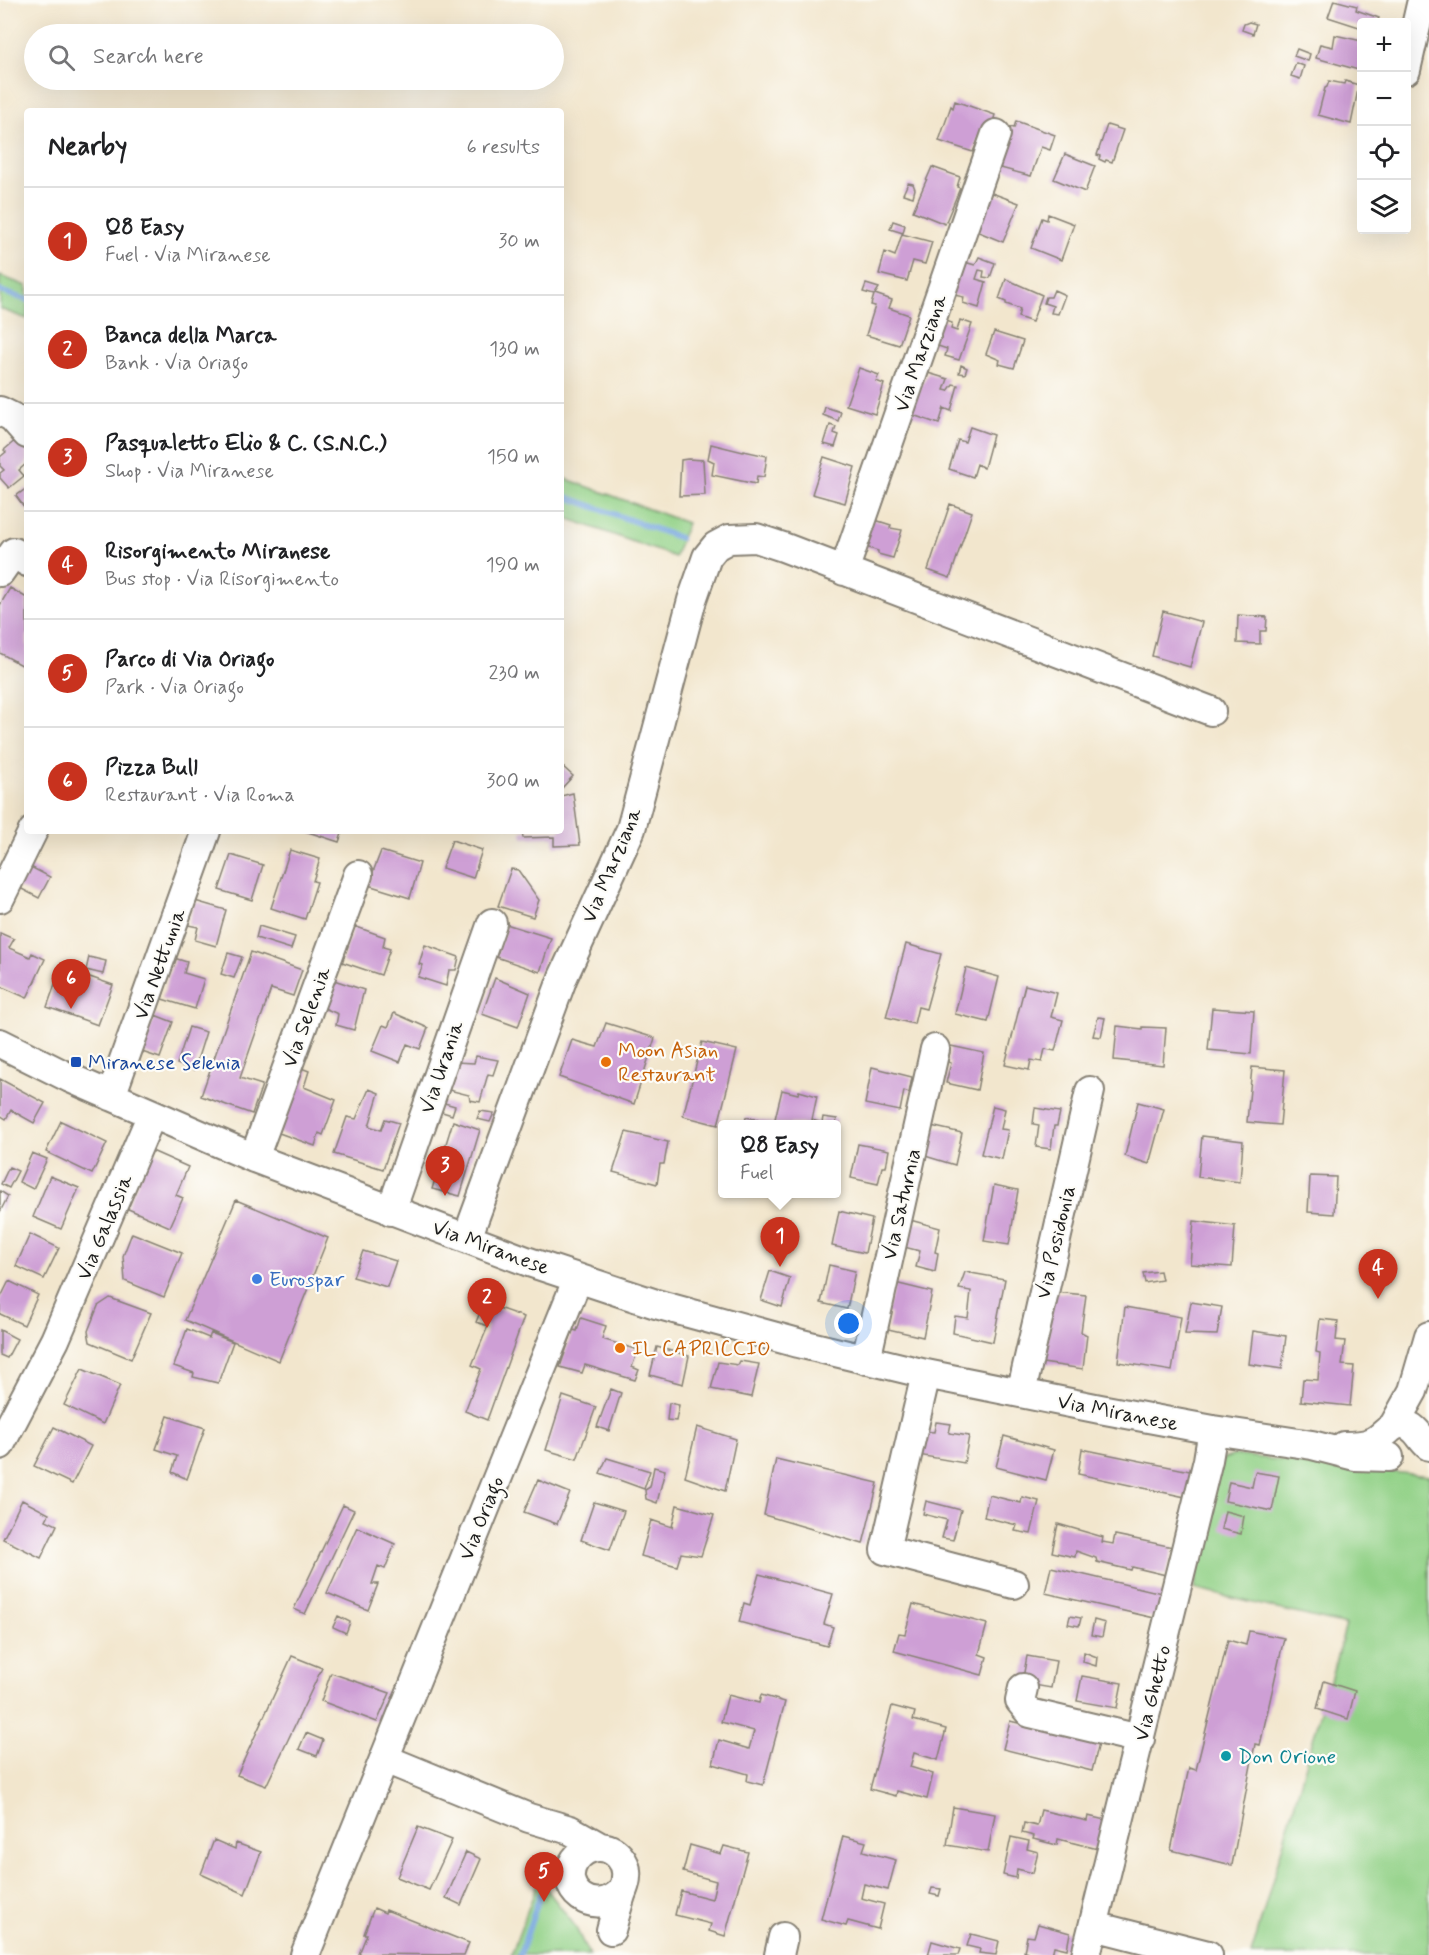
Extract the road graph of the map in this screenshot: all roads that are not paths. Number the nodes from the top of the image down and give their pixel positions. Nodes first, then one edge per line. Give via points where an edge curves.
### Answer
1 (1422, 0) edge
2 (1411, 51) edge
3 (996, 134) dead end
4 (0, 411) edge
5 (24, 431) edge
6 (24, 560) edge
7 (844, 571) junction
8 (0, 572) edge
9 (1211, 711) dead end
10 (32, 834) edge
11 (205, 834) edge
12 (358, 875) dead end
13 (0, 898) edge
14 (492, 923) dead end
15 (0, 1043) edge
16 (935, 1049) dead end
17 (1090, 1091) dead end
18 (111, 1096) junction
19 (152, 1114) junction
20 (254, 1158) junction
21 (391, 1211) junction
22 (467, 1239) junction
23 (578, 1278) junction
24 (1429, 1336) edge
25 (866, 1360) junction
26 (926, 1374) junction
27 (1021, 1393) junction
28 (1214, 1430) junction
29 (1409, 1444) edge
30 (0, 1445) edge
31 (1014, 1584) dead end
32 (1023, 1688) dead end
33 (1140, 1739) junction
34 (385, 1759) junction
35 (529, 1818) junction
36 (600, 1847) junction
37 (570, 1873) junction
38 (622, 1891) junction
39 (588, 1901) junction
40 (1094, 1926) junction
41 (615, 1943) edge
42 (305, 1955) edge
43 (1086, 1955) edge
44 (1208, 1955) edge

1 - 2 street
3 - 7 street, Via Marziana
4 - 5 street
6 - 8 street via 14,552
7 - 9 street, Via Marziana
7 - 22 street, Via Marziana via 756,538 729,539 706,556 631,829 563,976
10 - 13 street
11 - 18 street, Via Nettunia
12 - 20 street, Via Selenia
14 - 21 street, Via Urania
15 - 18 street, Via Miranese
16 - 25 street, Via Saturnia
17 - 27 street, Via Posidonia
18 - 19 street, Via Miranese
19 - 20 street, Via Miranese
19 - 30 street, Via Galassia via 56,1340
20 - 21 street, Via Miranese
21 - 22 street, Via Miranese
22 - 23 street, Via Miranese
23 - 25 street, Via Miranese via 656,1304
23 - 34 street, Via Oriago
24 - 29 street via 1413,1391
25 - 26 street, Via Miranese
26 - 27 street, Via Miranese
26 - 31 street via 885,1550
27 - 28 street, Via Miranese
28 - 29 street, Via Miranese via 1312,1445 1355,1456
28 - 33 street, Via Ghetto
32 - 33 street via 1020,1701 1030,1713
33 - 40 street, Via Ghetto
34 - 35 street
34 - 42 street, Via Oriago
35 - 36 street via 570,1830
35 - 37 street via 561,1844
36 - 37 street via 577,1857
36 - 38 street via 615,1852 625,1865 626,1883
37 - 39 street via 575,1890
38 - 39 street via 607,1902
38 - 41 street
39 - 41 street
40 - 43 street, Via Ghetto
40 - 44 street

